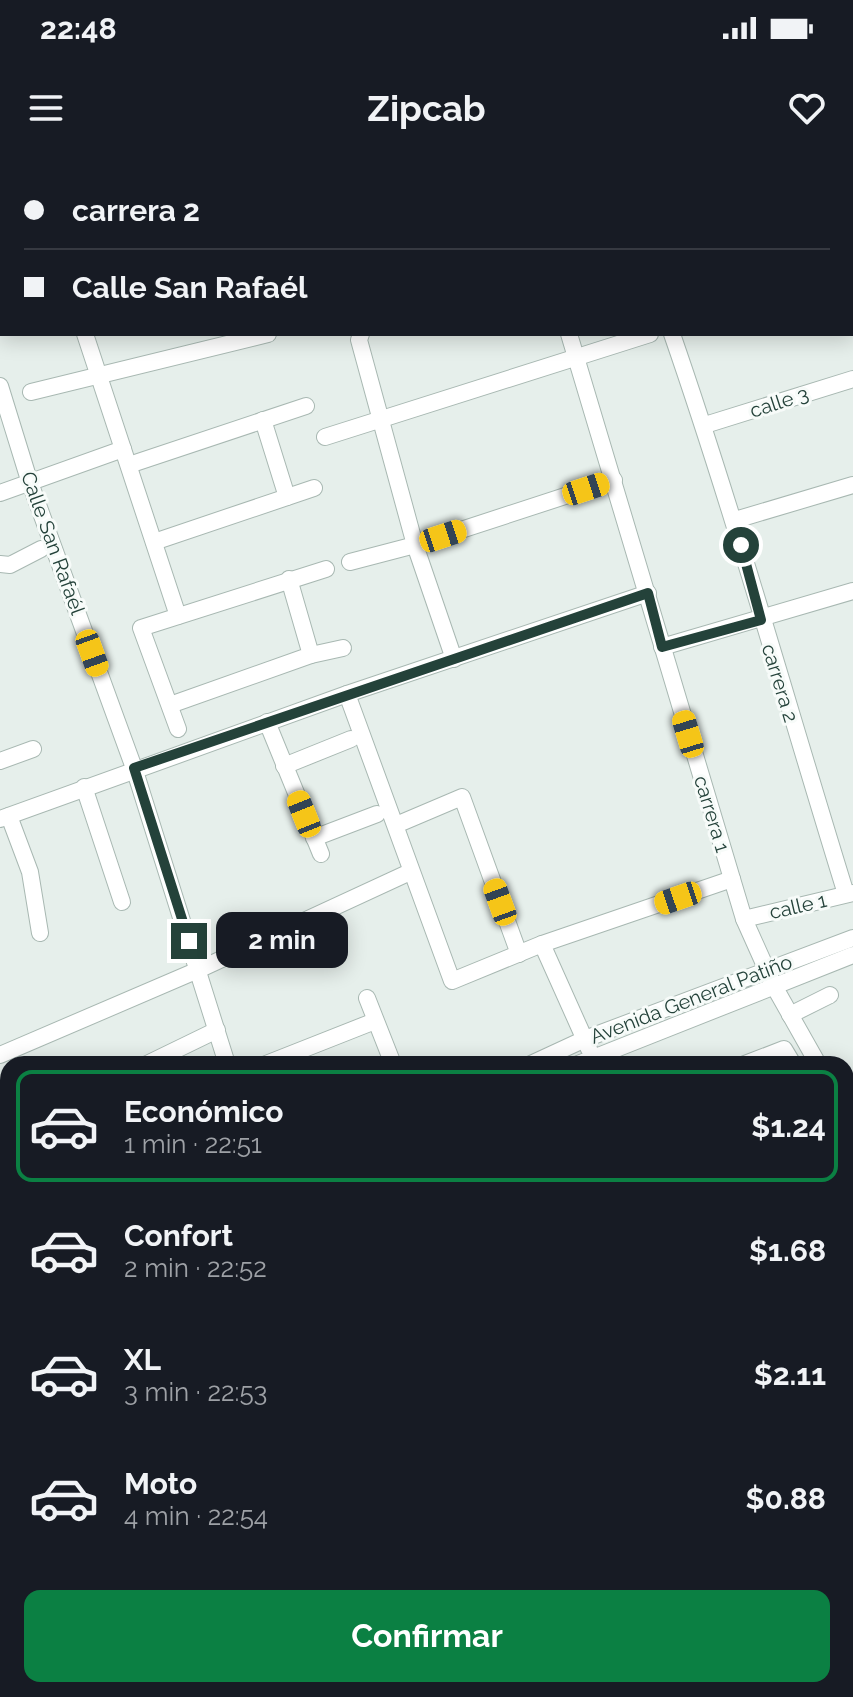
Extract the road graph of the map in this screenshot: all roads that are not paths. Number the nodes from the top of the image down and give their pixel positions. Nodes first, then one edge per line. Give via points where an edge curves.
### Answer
1 (86, 336) edge
2 (260, 336) edge
3 (360, 336) edge
4 (570, 336) edge
5 (643, 336) edge
6 (673, 336) edge
7 (576, 356) junction
8 (100, 376) junction
9 (853, 379) edge
10 (0, 386) edge
11 (31, 392) dead end
12 (306, 406) dead end
13 (263, 420) junction
14 (378, 423) junction
15 (705, 425) junction
16 (325, 437) dead end
17 (123, 449) junction
18 (129, 465) junction
19 (29, 480) junction
20 (614, 480) junction
21 (853, 485) edge
22 (314, 488) dead end
23 (0, 493) edge
24 (287, 497) junction
25 (735, 520) junction
26 (154, 542) junction
27 (415, 545) junction
28 (41, 549) dead end
29 (350, 562) dead end
30 (0, 564) edge
31 (326, 569) dead end
32 (289, 579) junction
33 (853, 591) edge
34 (648, 593) junction
35 (178, 616) junction
36 (761, 620) junction
37 (662, 647) junction
38 (343, 648) dead end
39 (311, 655) junction
40 (454, 659) junction
41 (347, 694) junction
42 (170, 705) junction
43 (267, 722) junction
44 (178, 729) dead end
45 (351, 739) dead end
46 (33, 749) dead end
47 (0, 761) edge
48 (284, 766) junction
49 (134, 768) junction
50 (84, 787) junction
51 (377, 814) dead end
52 (4, 817) edge
53 (396, 825) junction
54 (410, 872) junction
55 (732, 879) junction
56 (850, 894) edge
57 (122, 902) dead end
58 (744, 919) junction
59 (40, 933) dead end
60 (853, 938) edge
61 (542, 944) junction
62 (519, 954) junction
63 (853, 955) edge
64 (767, 969) junction
65 (198, 970) junction
66 (774, 986) junction
67 (830, 995) dead end
68 (367, 998) dead end
69 (790, 1015) junction
70 (375, 1021) junction
71 (217, 1030) junction
72 (585, 1039) junction
73 (3, 1054) edge
74 (163, 1056) edge
75 (225, 1056) edge
76 (286, 1056) edge
77 (390, 1056) edge
78 (548, 1056) edge
79 (586, 1056) edge
80 (599, 1056) edge
81 (766, 1056) edge
82 (788, 1056) edge
83 (813, 1056) edge

1 - 8 street
2 - 8 street
3 - 14 street
4 - 7 street, carrera 1
5 - 7 street
6 - 15 street, carrera 2
7 - 14 street
7 - 20 street, carrera 1
8 - 11 street
8 - 17 street
9 - 15 street, calle 3
10 - 19 street, Calle San Rafaél
12 - 13 street
13 - 18 street
13 - 24 street
14 - 16 street
14 - 27 street
15 - 25 street, carrera 2
17 - 18 street
17 - 19 street
18 - 26 street
19 - 23 street
19 - 49 street, Calle San Rafaél
20 - 27 street
20 - 34 street, carrera 1
21 - 25 street
22 - 24 street
24 - 26 street
25 - 36 street, carrera 2
26 - 35 street
27 - 29 street
27 - 40 street
28 - 30 street via 10,565
31 - 32 street
32 - 35 street
32 - 39 street
33 - 36 street
34 - 37 street, carrera 1
34 - 40 street
35 - 42 street via 141,628
36 - 37 street
36 - 56 street, carrera 2
37 - 55 street, carrera 1
38 - 39 street
39 - 42 street
40 - 41 street
41 - 43 street
41 - 53 street
42 - 44 street
43 - 48 street
43 - 49 street
45 - 48 street
46 - 47 street
48 - 51 street via 318,846
49 - 50 street
49 - 65 street, Calle San Rafaél
50 - 52 street
50 - 57 street
52 - 59 street via 30,872
53 - 54 street
53 - 62 street via 462,797
54 - 62 street via 452,981
54 - 65 street
55 - 58 street, carrera 1
55 - 61 street
56 - 58 street, calle 1
58 - 64 street, carrera 1
60 - 64 street, Avenida General Patiño
61 - 62 street
61 - 72 street
63 - 66 street, Avenida General Patiño
64 - 66 street, carrera 1
64 - 72 street, Avenida General Patiño
65 - 71 street, Calle San Rafaél
65 - 73 street
66 - 69 street, carrera 1
66 - 80 street, Avenida General Patiño
67 - 69 street
68 - 70 street
69 - 83 street, carrera 1
70 - 76 street
70 - 77 street
71 - 74 street
71 - 75 street, Calle San Rafaél
72 - 78 street, Avenida General Patiño
72 - 79 street
81 - 82 street via 784,1049

